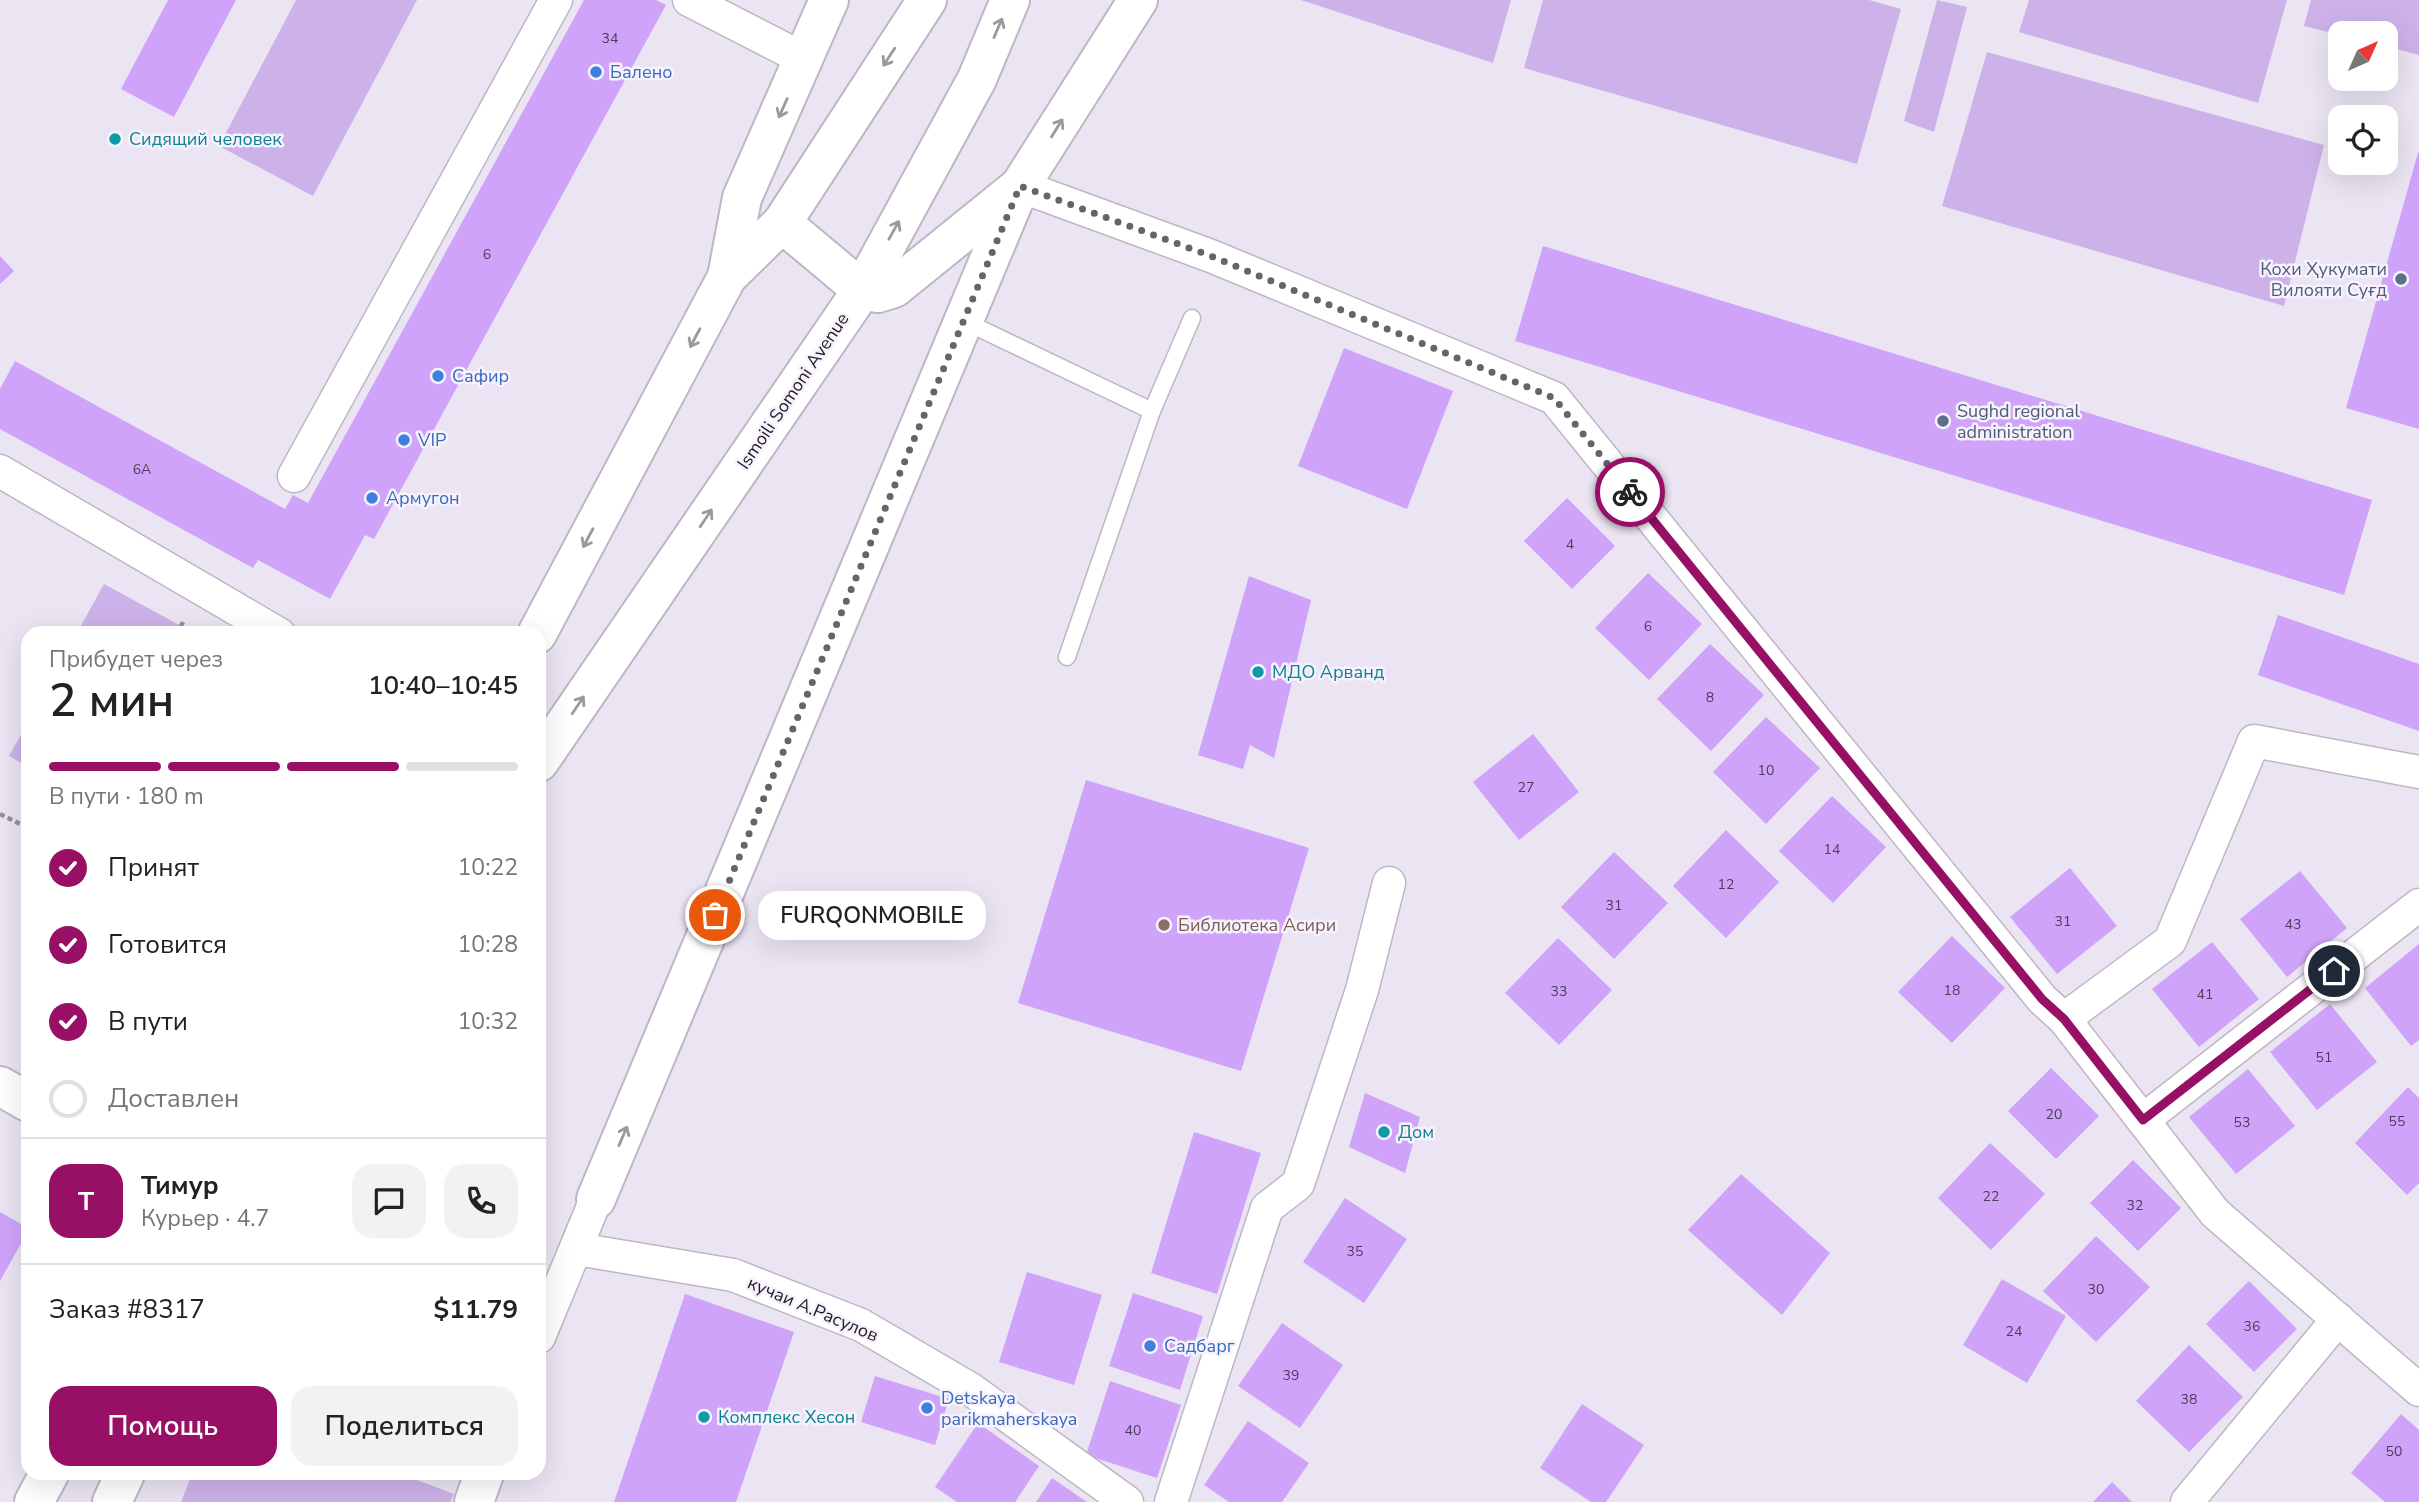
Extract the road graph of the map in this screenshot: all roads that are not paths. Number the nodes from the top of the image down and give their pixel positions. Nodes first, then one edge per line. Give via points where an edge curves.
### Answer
1 (556, 0) edge
2 (689, 0) edge
3 (829, 0) edge
4 (927, 0) edge
5 (1010, 0) edge
6 (1138, 0) edge
7 (804, 59) junction
8 (1020, 186) junction
9 (782, 223) junction
10 (727, 277) junction
11 (862, 290) junction
12 (1192, 318) dead end
13 (964, 321) junction
14 (1152, 411) junction
15 (0, 471) edge
16 (294, 476) dead end
17 (265, 626) edge
18 (541, 626) edge
19 (1067, 657) dead end
20 (546, 752) edge
21 (2419, 772) edge
22 (1389, 883) dead end
23 (2419, 905) edge
24 (2064, 1019) junction
25 (0, 1086) edge
26 (21, 1098) edge
27 (2143, 1120) junction
28 (596, 1199) joint
29 (577, 1249) junction
30 (2337, 1319) junction
31 (546, 1321) edge
32 (2419, 1390) edge
33 (46, 1480) edge
34 (122, 1480) edge
35 (482, 1480) edge
36 (34, 1502) edge
37 (112, 1502) edge
38 (474, 1502) edge
39 (1127, 1502) edge
40 (1171, 1502) edge
41 (2188, 1502) edge

1 - 16 street
2 - 7 street
3 - 7 main road
4 -> 9 main road
11 -> 5 main road, Ismoili Somoni Avenue via 977,79
8 -> 6 main road
7 -> 10 main road via 742,198
8 - 11 main road via 894,288 878,293
8 - 13 main road
8 - 24 street via 1211,256 1554,398 2042,999
9 - 10 main road
9 - 11 main road
10 -> 18 main road
20 -> 11 main road, Ismoili Somoni Avenue
12 - 14 lane
13 - 14 lane
28 -> 13 main road
14 - 19 lane
15 - 17 street
21 - 24 street via 2254,741 2170,941
22 - 40 street via 1362,990 1298,1184 1267,1208
23 - 27 street
24 - 27 street
25 - 26 main road
27 - 30 street via 2215,1213
28 - 29 street
29 - 31 street
29 - 39 street, кучаи А.Расулов via 733,1275 861,1325 969,1388
30 - 32 street
30 - 41 street
33 - 36 main road
34 - 37 main road
35 - 38 main road

